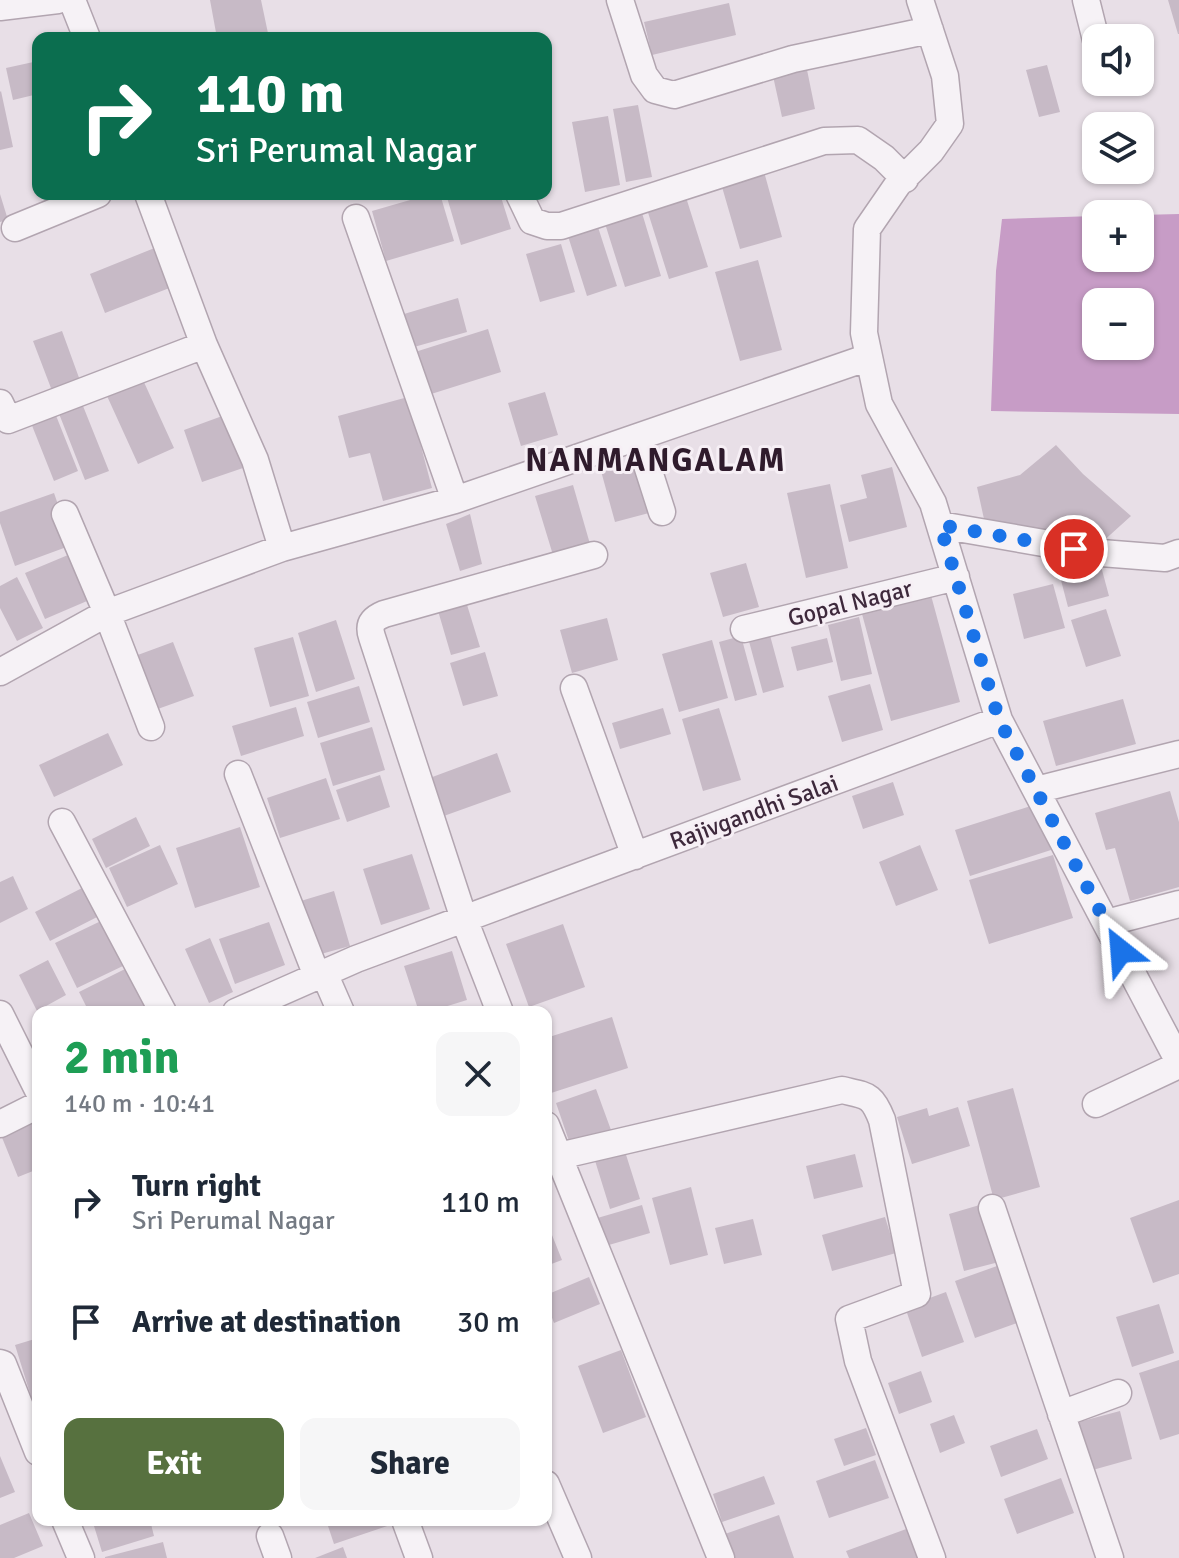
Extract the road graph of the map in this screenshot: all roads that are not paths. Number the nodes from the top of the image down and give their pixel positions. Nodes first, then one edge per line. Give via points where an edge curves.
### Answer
1 (58, 0) edge
2 (72, 0) edge
3 (620, 0) edge
4 (920, 0) edge
5 (1086, 0) edge
6 (0, 7) edge
7 (1092, 24) edge
8 (930, 30) junction
9 (85, 32) edge
10 (905, 179) junction
11 (83, 200) edge
12 (150, 200) edge
13 (522, 200) edge
14 (356, 218) dead end
15 (15, 228) dead end
16 (204, 345) junction
17 (869, 357) junction
18 (0, 403) edge
19 (638, 437) junction
20 (455, 500) junction
21 (662, 512) dead end
22 (65, 514) dead end
23 (940, 525) junction
24 (282, 548) junction
25 (1179, 553) edge
26 (594, 555) dead end
27 (956, 577) junction
28 (107, 613) junction
29 (744, 629) dead end
30 (0, 672) edge
31 (574, 688) dead end
32 (999, 720) junction
33 (151, 727) dead end
34 (1179, 754) edge
35 (238, 774) dead end
36 (1036, 790) junction
37 (62, 822) dead end
38 (635, 856) junction
39 (1179, 904) edge
40 (464, 919) junction
41 (1106, 923) junction
42 (320, 975) junction
43 (160, 1006) edge
44 (250, 1006) edge
45 (338, 1006) edge
46 (498, 1006) edge
47 (0, 1014) edge
48 (1179, 1064) edge
49 (32, 1078) edge
50 (1096, 1104) dead end
51 (32, 1108) edge
52 (0, 1124) edge
53 (552, 1139) edge
54 (559, 1156) junction
55 (992, 1208) dead end
56 (0, 1363) edge
57 (1118, 1393) dead end
58 (1061, 1414) junction
59 (32, 1437) edge
60 (552, 1498) edge
61 (68, 1526) edge
62 (407, 1526) edge
63 (81, 1558) edge
64 (419, 1558) edge
65 (578, 1558) edge
66 (721, 1558) edge
67 (932, 1558) edge
68 (1110, 1558) edge

1 - 6 street
2 - 9 street
3 - 8 street via 644,75 655,90 674,95 793,59
4 - 8 street
5 - 7 street
8 - 10 street via 945,76 950,124
10 - 13 street via 858,140 824,141 561,226 532,221
10 - 17 street via 867,229 864,333
11 - 15 street
12 - 16 street
14 - 20 street
16 - 18 street via 8,420
16 - 24 street via 255,460
17 - 19 street
17 - 23 street via 879,404
19 - 20 street
19 - 21 street
20 - 24 street
22 - 28 street
23 - 25 street via 1101,553 1165,558
23 - 27 street
24 - 28 street
26 - 40 street via 384,614 371,623
27 - 29 street, Gopal Nagar
27 - 32 street
28 - 30 street
28 - 33 street
31 - 38 street
32 - 36 street
32 - 38 street, Rajivgandhi Salai
34 - 36 street
35 - 42 street
36 - 41 street
37 - 43 street
38 - 40 street, Rajivgandhi Salai
39 - 41 street
40 - 42 street, Rajivgandhi Salai
40 - 46 street
41 - 48 street
42 - 44 street, Rajivgandhi Salai
42 - 45 street
47 - 49 street
48 - 50 street
51 - 52 street
53 - 54 street
54 - 66 street
54 - 67 street via 842,1090 875,1102 917,1294 849,1319 858,1361
55 - 58 street
56 - 59 street
57 - 58 street
58 - 68 street
60 - 65 street
61 - 63 street
62 - 64 street

